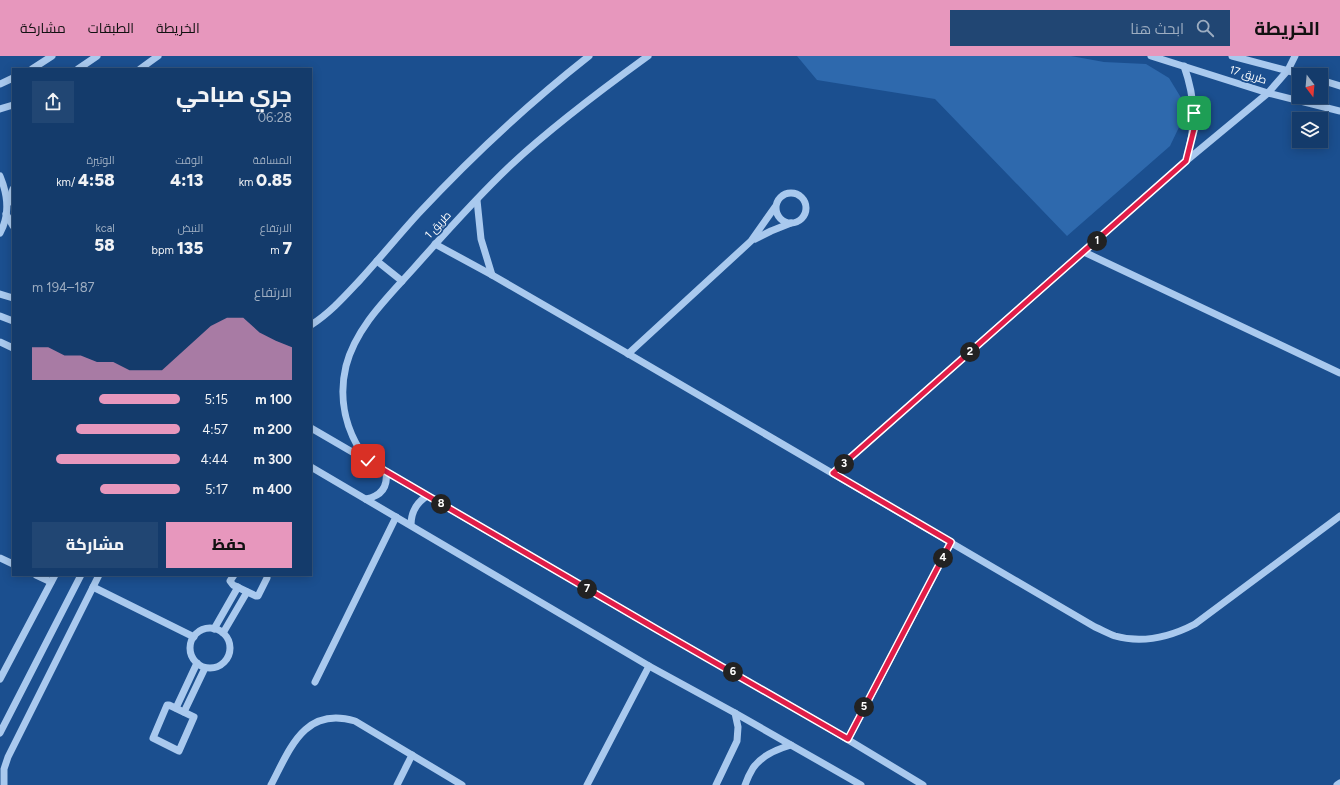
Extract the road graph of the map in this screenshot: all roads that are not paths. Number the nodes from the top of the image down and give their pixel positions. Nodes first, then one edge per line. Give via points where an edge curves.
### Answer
1 (52, 56) edge
2 (84, 56) edge
3 (97, 56) edge
4 (158, 56) edge
5 (589, 56) edge
6 (648, 56) edge
7 (1151, 56) edge
8 (1232, 56) edge
9 (1295, 56) edge
10 (1184, 66) junction
11 (34, 68) edge
12 (79, 68) edge
13 (141, 68) edge
14 (1288, 70) junction
15 (1292, 71) edge
16 (12, 78) edge
17 (1328, 82) edge
18 (0, 84) edge
19 (1340, 86) edge
20 (1268, 93) junction
21 (12, 105) edge
22 (0, 109) edge
23 (1340, 111) edge
24 (1186, 161) junction
25 (0, 176) edge
26 (12, 192) edge
27 (477, 200) junction
28 (7, 204) junction
29 (775, 207) junction
30 (6, 214) junction
31 (792, 223) junction
32 (12, 224) edge
33 (0, 233) edge
34 (751, 241) junction
35 (435, 244) junction
36 (1084, 252) junction
37 (377, 261) junction
38 (492, 275) junction
39 (402, 281) junction
40 (0, 294) edge
41 (12, 298) edge
42 (0, 316) edge
43 (12, 321) edge
44 (312, 324) edge
45 (0, 342) edge
46 (12, 348) edge
47 (628, 354) junction
48 (1340, 373) edge
49 (312, 429) edge
50 (368, 461) junction
51 (312, 468) edge
52 (386, 472) junction
53 (833, 473) junction
54 (427, 496) junction
55 (366, 499) junction
56 (396, 516) junction
57 (1340, 516) edge
58 (411, 525) junction
59 (951, 542) junction
60 (0, 558) edge
61 (12, 564) edge
62 (42, 576) edge
63 (80, 576) edge
64 (99, 576) edge
65 (234, 576) edge
66 (267, 576) edge
67 (53, 578) edge
68 (94, 587) junction
69 (238, 587) junction
70 (246, 592) junction
71 (214, 629) junction
72 (223, 633) junction
73 (194, 637) junction
74 (197, 663) junction
75 (649, 666) junction
76 (205, 668) junction
77 (0, 679) edge
78 (315, 682) dead end
79 (176, 708) junction
80 (184, 712) junction
81 (735, 713) junction
82 (0, 733) edge
83 (848, 739) junction
84 (791, 745) junction
85 (412, 755) junction
86 (914, 782) edge
87 (1340, 783) edge
88 (4, 785) edge
89 (271, 785) edge
90 (397, 785) edge
91 (462, 785) edge
92 (587, 785) edge
93 (716, 785) edge
94 (745, 785) edge
95 (861, 785) edge
96 (923, 785) edge
97 (1338, 785) edge

1 - 11 street
2 - 12 street
3 - 12 street
4 - 13 street
5 - 37 street, طريق 1 via 536,99 462,169
6 - 27 street, طريق 1 via 547,133
7 - 10 street, طريق 17
8 - 14 street, طريق 17
9 - 14 street
10 - 20 street, طريق 17
10 - 24 street via 1194,113 1194,129
14 - 15 street, طريق 17
14 - 20 street
16 - 18 street
17 - 19 street
20 - 23 street, طريق 17
20 - 24 street
21 - 22 street
24 - 36 street
25 - 28 street
26 - 28 street
27 - 35 street, طريق 1
27 - 38 street via 481,239
28 - 30 street
29 - 31 street via 780,219
29 - 31 street via 778,199 788,192 794,192 804,199 804,216
29 - 34 street
30 - 32 street
30 - 33 street
31 - 34 street
34 - 47 street
35 - 38 street
35 - 39 street, طريق 1
36 - 48 street
36 - 53 street
37 - 39 street
37 - 44 street, طريق 1 via 341,300
38 - 47 street
39 - 50 street, طريق 1 via 362,331 352,348 346,367 343,402 346,418 356,443
40 - 41 street
42 - 43 street
45 - 46 street
47 - 53 street
49 - 50 street
50 - 52 street
51 - 55 street
52 - 54 street
52 - 55 street via 387,480 380,494
53 - 59 street
54 - 58 street via 416,505
54 - 83 street
55 - 56 street
56 - 58 street
56 - 78 street
57 - 59 street via 1195,624 1158,638 1136,640 1115,636 1095,627
58 - 75 street
59 - 83 street
60 - 61 street
62 - 67 street
63 - 82 street
64 - 68 street
65 - 69 street via 231,583
66 - 70 street via 258,596
67 - 77 street
68 - 73 street
68 - 88 street via 8,757 4,769
69 - 70 street
69 - 71 street
70 - 72 street
71 - 72 street
71 - 73 street via 203,630
72 - 76 street via 230,644 229,656 217,667
73 - 74 street via 190,648
74 - 76 street
74 - 79 street
75 - 81 street
75 - 92 street
76 - 80 street
79 - 80 street
79 - 80 street via 166,706 152,737 177,751 180,750 194,719 194,716
81 - 84 street
81 - 93 street via 738,727 736,741
83 - 86 street
84 - 94 street via 777,749 764,757 753,767
84 - 95 street
85 - 89 street via 355,721 345,718 325,719 299,735
85 - 90 street
85 - 91 street
86 - 96 street
87 - 97 street

